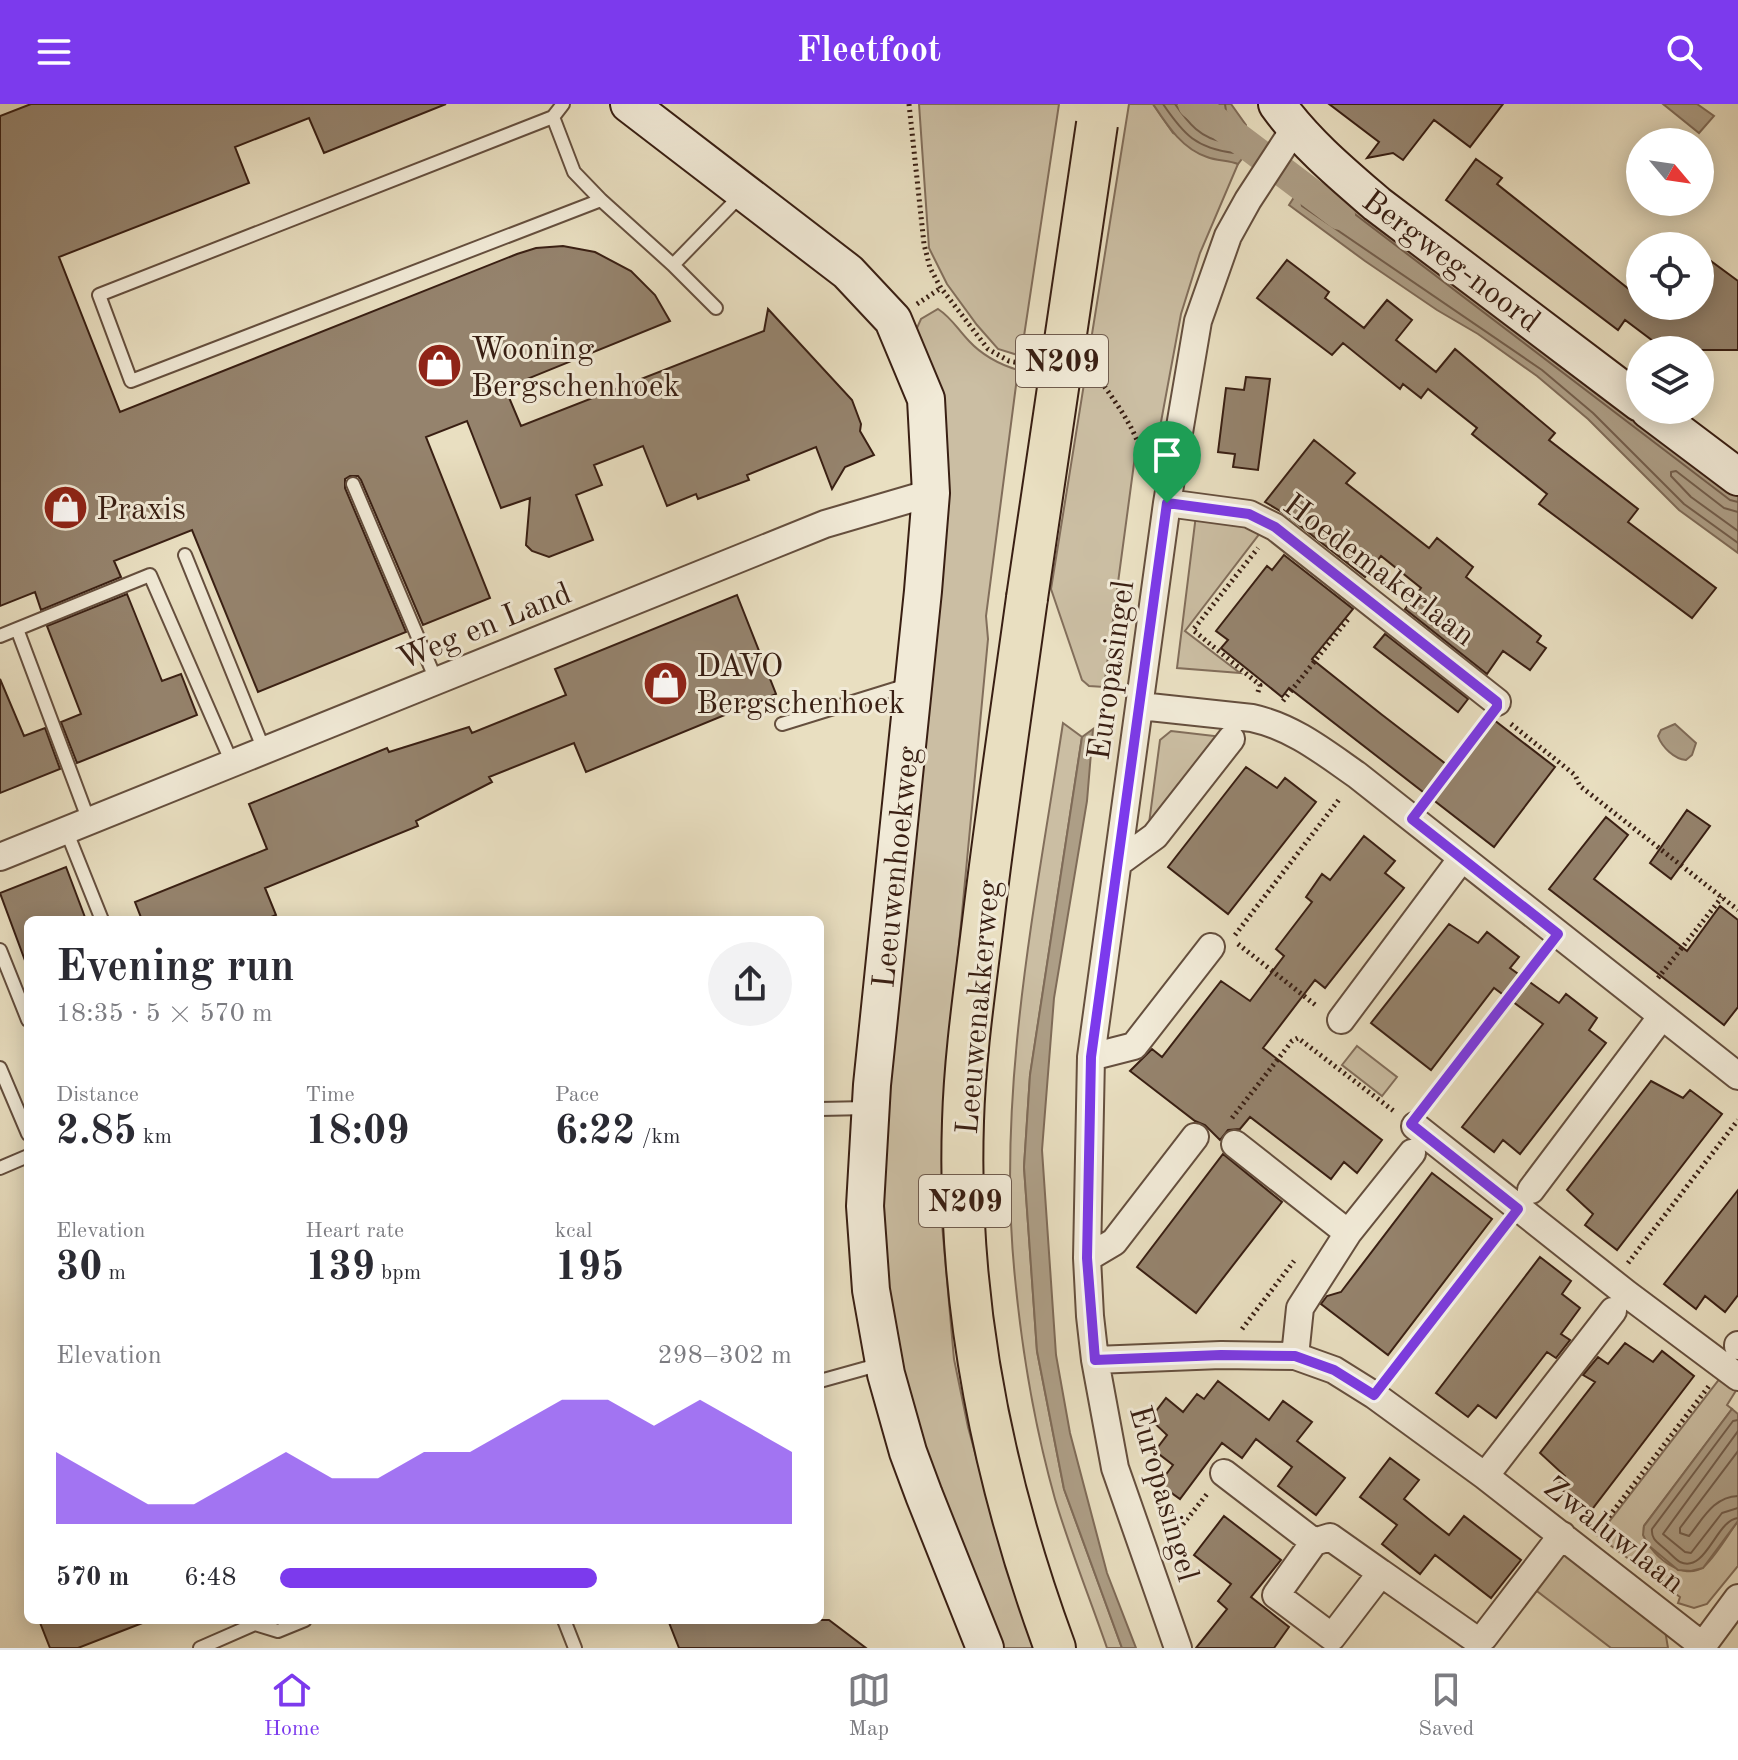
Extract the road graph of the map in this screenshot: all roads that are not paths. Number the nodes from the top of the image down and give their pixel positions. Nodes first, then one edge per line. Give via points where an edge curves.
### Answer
1 (563, 104) edge
2 (629, 104) edge
3 (1096, 111) edge
4 (1285, 111) edge
5 (553, 117) junction
6 (744, 192) junction
7 (601, 200) junction
8 (673, 265) junction
9 (716, 308) dead end
10 (1626, 392) edge
11 (1668, 424) edge
12 (1738, 477) edge
13 (353, 484) dead end
14 (931, 493) junction
15 (1167, 503) junction
16 (185, 555) dead end
17 (17, 629) junction
18 (0, 636) edge
19 (436, 680) junction
20 (914, 683) junction
21 (1497, 704) road end
22 (1140, 706) junction
23 (782, 724) dead end
24 (1231, 739) dead end
25 (264, 750) junction
26 (232, 763) junction
27 (78, 825) junction
28 (0, 857) edge
29 (1462, 858) junction
30 (1118, 863) junction
31 (101, 916) edge
32 (1211, 947) dead end
33 (0, 950) edge
34 (24, 1010) edge
35 (1662, 1016) junction
36 (1341, 1020) road end
37 (1091, 1057) junction
38 (0, 1068) edge
39 (1738, 1076) edge
40 (871, 1107) junction
41 (824, 1109) edge
42 (24, 1125) edge
43 (1413, 1125) road end
44 (1231, 1134) road end
45 (1195, 1137) dead end
46 (1412, 1153) dead end
47 (24, 1158) edge
48 (0, 1168) edge
49 (1524, 1200) junction
50 (1339, 1224) junction
51 (1087, 1258) junction
52 (1613, 1311) dead end
53 (1295, 1356) junction
54 (1735, 1359) edge
55 (1095, 1360) junction
56 (884, 1363) junction
57 (824, 1380) edge
58 (1224, 1473) road end
59 (1485, 1476) junction
60 (1314, 1542) junction
61 (1572, 1543) junction
62 (1381, 1573) junction
63 (1738, 1598) edge
64 (255, 1624) edge
65 (255, 1624) edge
66 (295, 1624) edge
67 (566, 1624) edge
68 (1702, 1647) edge
69 (200, 1648) edge
70 (575, 1648) edge
71 (985, 1648) edge
72 (1055, 1648) edge
73 (1178, 1648) edge

1 - 5 lane
2 - 6 street, Leeuwenhoekweg
3 - 72 main road, Leeuwenakkerweg / N209, bridge via 995,820 963,1122 965,1243 985,1401 1030,1580
4 - 10 street, Bergweg-noord via 1338,171 1377,204
4 - 15 street, Europasingel via 1228,236 1198,321
5 - 7 lane via 574,172
5 - 7 lane via 99,295 131,381
6 - 8 lane
6 - 14 street, Leeuwenhoekweg via 848,272 893,320 926,399
7 - 8 lane
8 - 9 lane
11 - 12 street
13 - 19 lane
14 - 19 street, Weg en Land via 825,524
14 - 20 street, Leeuwenhoekweg
15 - 21 street, Hoedemakerlaan via 1249,514 1275,527
15 - 22 street, Europasingel
16 - 25 lane
17 - 18 lane
17 - 26 lane via 150,575
17 - 27 lane
19 - 25 street, Weg en Land
20 - 23 lane
20 - 40 street, Leeuwenhoekweg
22 - 29 street via 1260,719 1307,739
22 - 30 street, Europasingel
24 - 30 street via 1155,836
25 - 26 street, Weg en Land
26 - 27 street, Weg en Land
27 - 28 street, Weg en Land
27 - 31 lane
29 - 35 street
29 - 36 street
30 - 37 street, Europasingel
32 - 37 street via 1134,1046
33 - 34 lane
35 - 39 street
35 - 49 street
37 - 51 street, Europasingel
38 - 42 lane
40 - 41 lane
40 - 56 street, Leeuwenhoekweg via 865,1206 871,1290
43 - 49 street
44 - 50 street
45 - 51 street via 1114,1242
46 - 50 street
47 - 48 lane
49 - 54 street via 1613,1283
50 - 53 street via 1300,1308
51 - 55 street, Europasingel
52 - 59 street
53 - 55 street, Zwaluwlaan
53 - 59 street, Zwaluwlaan via 1334,1370 1374,1395
55 - 73 street, Europasingel via 1115,1468
56 - 57 lane
56 - 71 street, Leeuwenhoekweg via 908,1452
58 - 60 street
59 - 61 street, Zwaluwlaan
60 - 62 street via 1330,1537
60 - 62 street via 1276,1595 1332,1637
61 - 62 street via 1484,1637 1475,1639
61 - 68 street, Zwaluwlaan
63 - 68 street
64 - 66 lane via 278,1631
65 - 69 lane
67 - 70 lane

